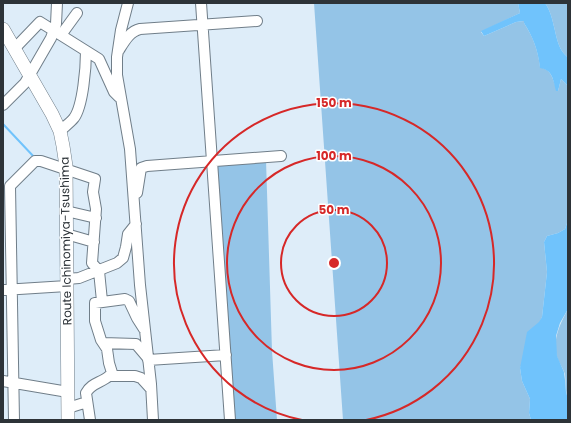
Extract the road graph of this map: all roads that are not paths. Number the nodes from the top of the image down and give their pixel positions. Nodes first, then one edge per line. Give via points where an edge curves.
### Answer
1 (57, 3) edge
2 (128, 3) edge
3 (201, 3) edge
4 (77, 16) dead end
5 (257, 21) dead end
6 (202, 24) junction
7 (3, 29) edge
8 (57, 33) junction
9 (15, 48) junction
10 (86, 51) junction
11 (117, 53) junction
12 (30, 76) junction
13 (121, 100) junction
14 (3, 105) edge
15 (60, 131) junction
16 (281, 156) dead end
17 (212, 161) junction
18 (66, 169) junction
19 (134, 198) junction
20 (66, 211) junction
21 (96, 218) junction
22 (136, 224) junction
23 (66, 234) junction
24 (89, 243) junction
25 (99, 271) junction
26 (67, 283) junction
27 (7, 290) edge
28 (102, 301) junction
29 (145, 331) junction
30 (103, 343) junction
31 (226, 355) junction
32 (148, 359) junction
33 (113, 376) junction
34 (8, 382) edge
35 (151, 389) junction
36 (68, 392) junction
37 (87, 402) junction
38 (68, 414) edge
39 (14, 420) edge
40 (90, 420) edge
41 (153, 420) edge
42 (230, 420) edge

1 - 8 street
2 - 11 street
3 - 6 street
4 - 8 street
5 - 6 street
6 - 11 street via 135,30
6 - 17 street
7 - 9 main road, Route Ichinomiya-Tsushima
8 - 9 street via 40,22
8 - 10 street
8 - 12 street
9 - 12 main road, Route Ichinomiya-Tsushima
10 - 13 street via 99,59 114,92
10 - 15 street via 80,103 74,118
11 - 13 street
12 - 14 street
12 - 15 main road, Route Ichinomiya-Tsushima
13 - 19 street via 130,149
15 - 18 main road, Route Ichinomiya-Tsushima
16 - 17 street
17 - 19 street via 141,168 138,190
17 - 31 street
18 - 20 main road, Route Ichinomiya-Tsushima
18 - 21 street via 96,179 93,192
18 - 27 street via 35,161 10,186
19 - 22 street
20 - 21 street
20 - 23 main road, Route Ichinomiya-Tsushima
21 - 24 street
22 - 25 street via 128,234 123,258 117,264
22 - 29 street
23 - 24 street
23 - 26 main road, Route Ichinomiya-Tsushima
24 - 25 street via 92,263
25 - 26 street
25 - 28 street
26 - 27 street
26 - 36 main road, Route Ichinomiya-Tsushima
27 - 34 street
28 - 29 street via 129,301
28 - 30 street via 95,302 95,321
29 - 32 street
30 - 32 street via 136,344
30 - 33 street via 107,349
31 - 32 street
31 - 42 street
32 - 35 street
33 - 35 street via 141,378
33 - 37 street via 89,388 86,393
34 - 36 street
34 - 39 street
35 - 41 street
36 - 38 main road, Route Ichinomiya-Tsushima
37 - 38 street
37 - 40 street

